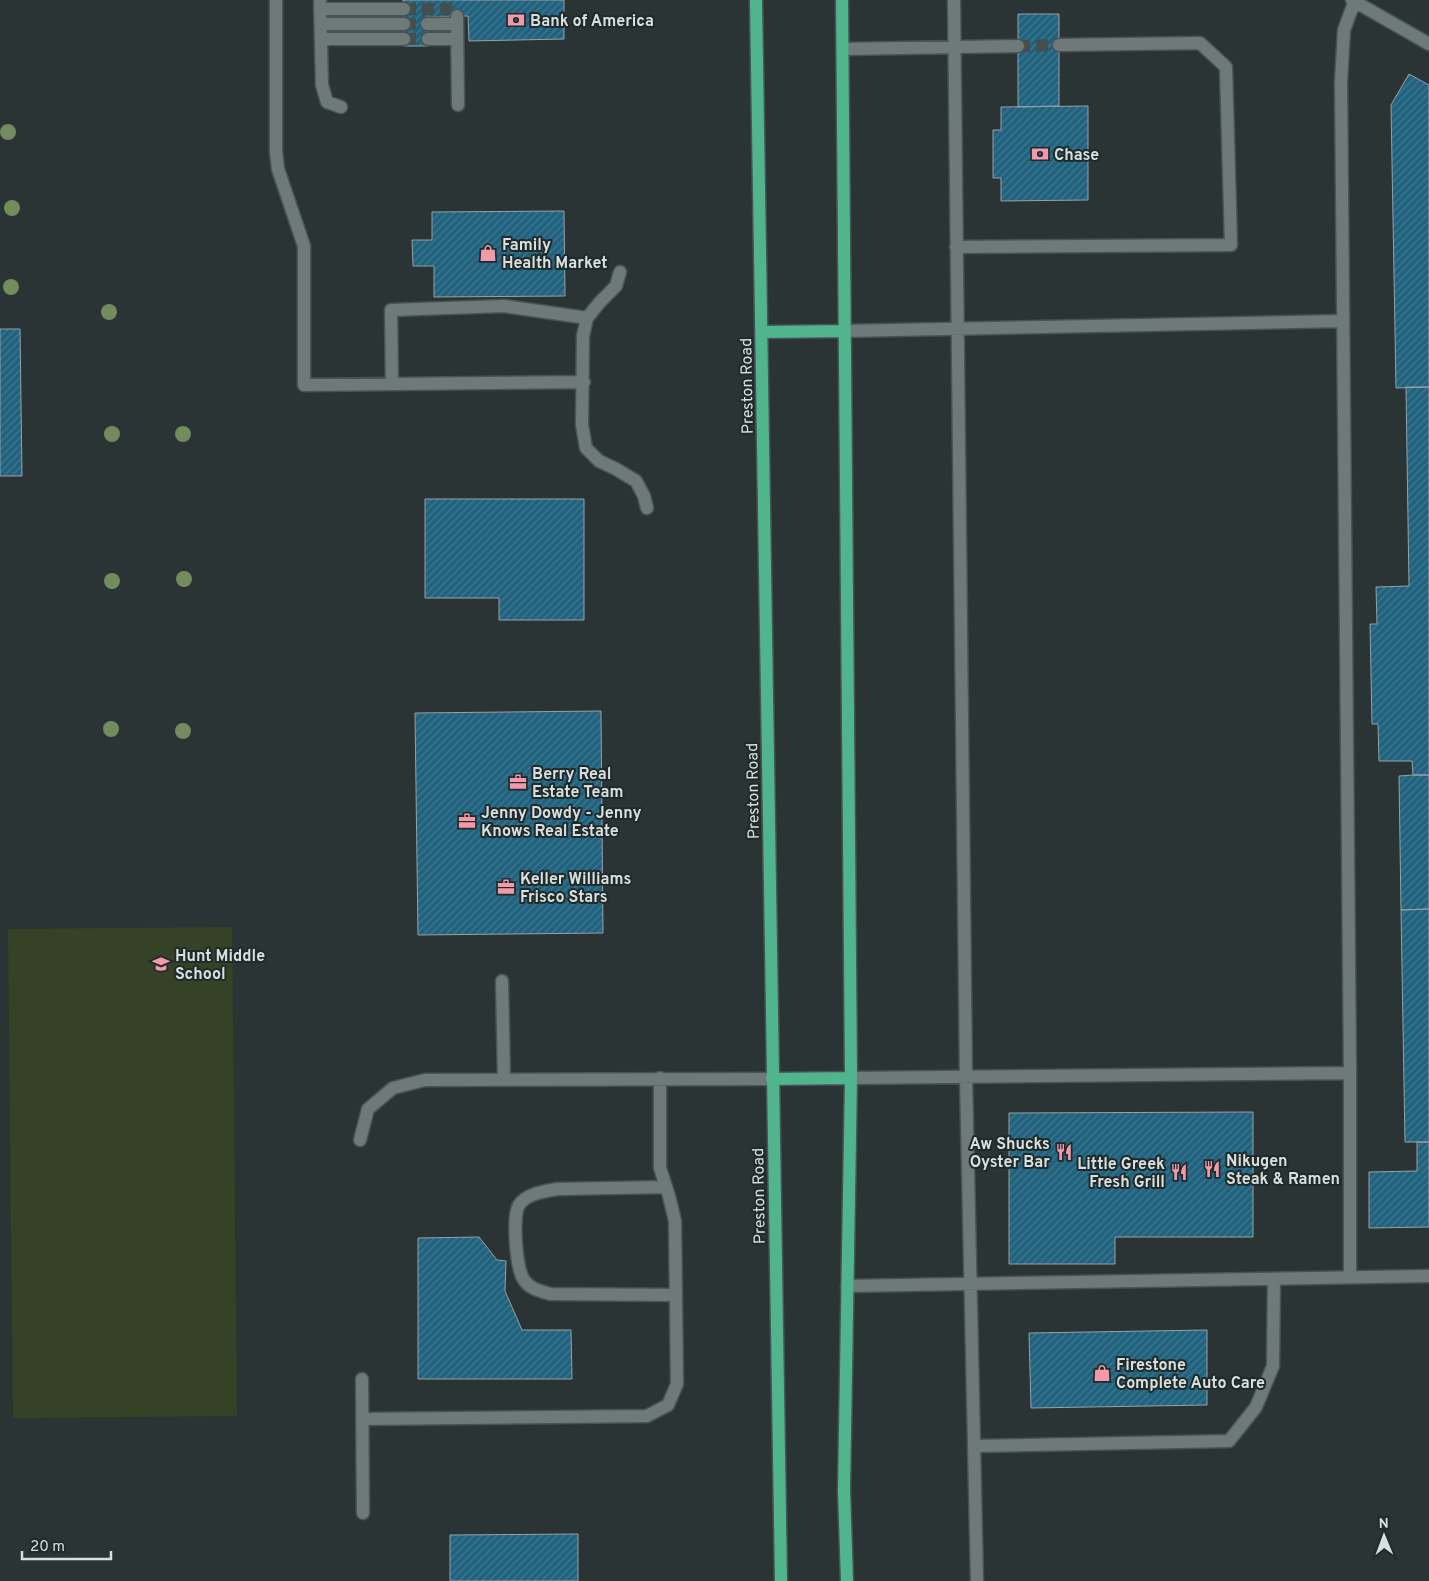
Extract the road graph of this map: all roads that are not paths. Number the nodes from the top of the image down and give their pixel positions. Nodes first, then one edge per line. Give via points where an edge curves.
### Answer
1 (276, 0) edge
2 (756, 0) edge
3 (842, 0) edge
4 (954, 0) edge
5 (1354, 0) edge
6 (320, 4) edge
7 (404, 9) tunnel mouth
8 (321, 24) junction
9 (404, 24) tunnel mouth
10 (427, 24) tunnel mouth
11 (321, 39) junction
12 (404, 39) tunnel mouth
13 (428, 39) tunnel mouth
14 (457, 39) junction
15 (1429, 44) edge
16 (1059, 45) tunnel mouth
17 (1018, 46) tunnel mouth
18 (955, 47) junction
19 (843, 49) junction
20 (458, 105) dead end
21 (342, 107) dead end
22 (956, 247) junction
23 (620, 272) dead end
24 (587, 318) junction
25 (1343, 321) junction
26 (957, 329) junction
27 (846, 331) junction
28 (762, 332) junction
29 (584, 382) junction
30 (392, 384) junction
31 (647, 508) dead end
32 (502, 981) dead end
33 (1350, 1073) junction
34 (504, 1078) junction
35 (660, 1078) junction
36 (851, 1078) junction
37 (966, 1078) junction
38 (772, 1079) junction
39 (360, 1140) dead end
40 (666, 1187) junction
41 (1350, 1276) junction
42 (1429, 1276) edge
43 (1274, 1279) junction
44 (970, 1284) junction
45 (847, 1286) junction
46 (676, 1295) junction
47 (362, 1379) dead end
48 (362, 1419) junction
49 (974, 1446) junction
50 (363, 1513) dead end
51 (781, 1581) edge
52 (847, 1581) edge
53 (977, 1581) edge

1 - 30 lane via 276,152 278,169 304,246 304,384
2 - 28 main road, Preston Road
3 - 19 main road
4 - 18 lane
5 - 15 lane
5 - 25 lane via 1344,30 1341,82
6 - 7 lane
6 - 8 lane
8 - 9 lane
8 - 11 lane
10 - 14 lane via 457,20
11 - 12 lane
11 - 21 lane via 322,85 326,102
13 - 14 lane
14 - 20 lane
16 - 22 lane via 1200,43 1226,67 1231,246
17 - 18 lane
18 - 19 lane
18 - 22 lane
19 - 27 main road
22 - 26 lane
23 - 24 lane via 616,286
24 - 29 lane via 583,336
24 - 30 lane via 504,306 391,310
25 - 26 lane
25 - 33 lane
26 - 27 lane
26 - 37 lane
27 - 28 main road
27 - 36 main road
28 - 38 main road, Preston Road
29 - 30 lane
29 - 31 lane via 582,425 586,448 598,461 636,481
32 - 34 lane
33 - 37 lane
33 - 41 lane
34 - 35 lane
34 - 39 lane via 425,1080 393,1088 368,1109
35 - 38 lane
35 - 40 lane via 660,1168
36 - 37 lane
36 - 38 main road
36 - 45 main road
37 - 44 lane
38 - 51 main road, Preston Road
40 - 46 lane via 675,1221
40 - 46 lane via 558,1189 531,1196 520,1203 517,1211 516,1249 518,1267 524,1280 533,1289 550,1294
41 - 42 lane
41 - 43 lane
43 - 44 lane
43 - 49 lane via 1273,1366 1256,1407 1229,1441
44 - 45 lane
44 - 49 lane
45 - 52 main road via 844,1490
46 - 48 lane via 677,1384 668,1405 647,1416
47 - 48 lane
48 - 50 lane
49 - 53 lane

